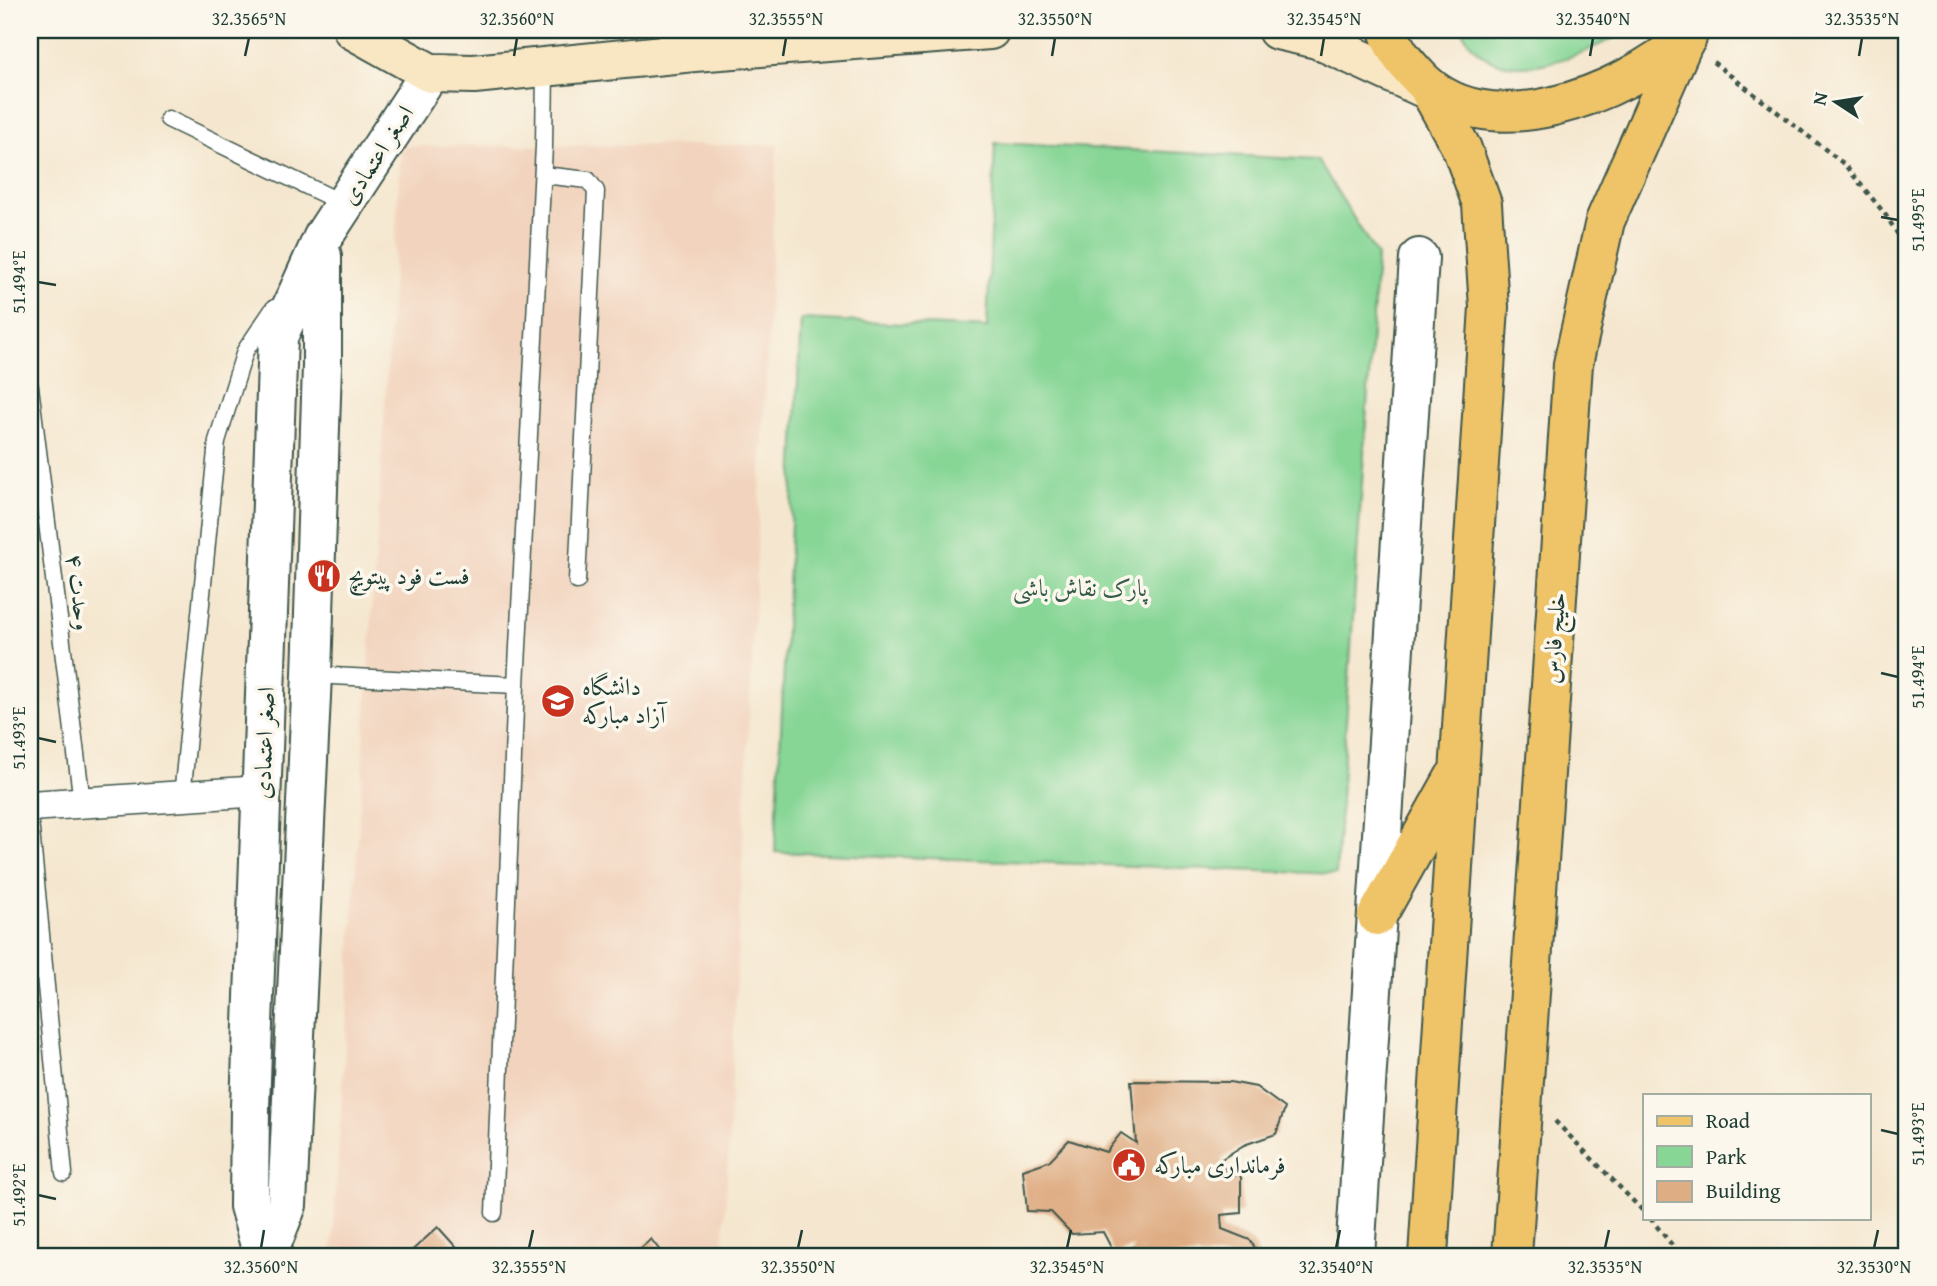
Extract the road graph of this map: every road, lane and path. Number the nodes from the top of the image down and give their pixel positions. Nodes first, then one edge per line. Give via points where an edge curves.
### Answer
1 (353, 30) edge
2 (990, 30) edge
3 (1277, 30) edge
4 (1388, 30) edge
5 (1689, 35) edge
6 (545, 67) junction
7 (430, 73) junction
8 (1430, 91) junction
9 (168, 119) dead end
10 (543, 175) junction
11 (346, 205) junction
12 (323, 237) junction
13 (1907, 249) edge
14 (1419, 258) dead end
15 (30, 387) edge
16 (577, 580) dead end
17 (312, 675) junction
18 (516, 685) junction
19 (1458, 770) junction
20 (262, 791) junction
21 (182, 797) junction
22 (82, 802) junction
23 (30, 806) edge
24 (30, 820) edge
25 (1377, 916) junction
26 (294, 1049) junction
27 (252, 1050) junction
28 (1522, 1088) junction
29 (64, 1173) dead end
30 (1643, 1211) edge
31 (494, 1213) dead end
32 (1652, 1220) edge
33 (265, 1256) edge
34 (1355, 1256) edge
35 (1428, 1256) edge
36 (1512, 1256) edge
37 (1681, 1256) edge

1 - 7 main road
2 - 6 main road
3 - 8 main road via 1317,39
4 - 8 main road via 1394,50
5 - 8 main road via 1622,82 1553,108 1485,111
5 - 13 path via 1844,164
5 - 28 main road, خلیج فارس via 1605,220 1573,364
6 - 7 main road
6 - 10 lane
7 - 11 street, اصغر اعتمادی
8 - 19 main road via 1462,149 1482,204 1489,307
9 - 11 lane
10 - 16 lane via 588,180 596,191
10 - 18 lane
11 - 12 street, اصغر اعتمادی
12 - 17 street, اصغر اعتمادی
12 - 20 street, اصغر اعتمادی via 278,337
12 - 21 lane via 245,351 217,441
14 - 25 street
15 - 22 lane, وحدت ۴
17 - 18 lane
17 - 26 street, اصغر اعتمادی
18 - 31 lane
19 - 25 main road
19 - 35 main road
20 - 21 street
20 - 27 street, اصغر اعتمادی
21 - 22 street
22 - 23 street
24 - 29 lane
25 - 34 street
26 - 27 street
26 - 33 street, اصغر اعتمادی via 287,1205
27 - 33 street, اصغر اعتمادی via 249,1206
28 - 30 path
28 - 36 main road, خلیج فارس
32 - 37 path

